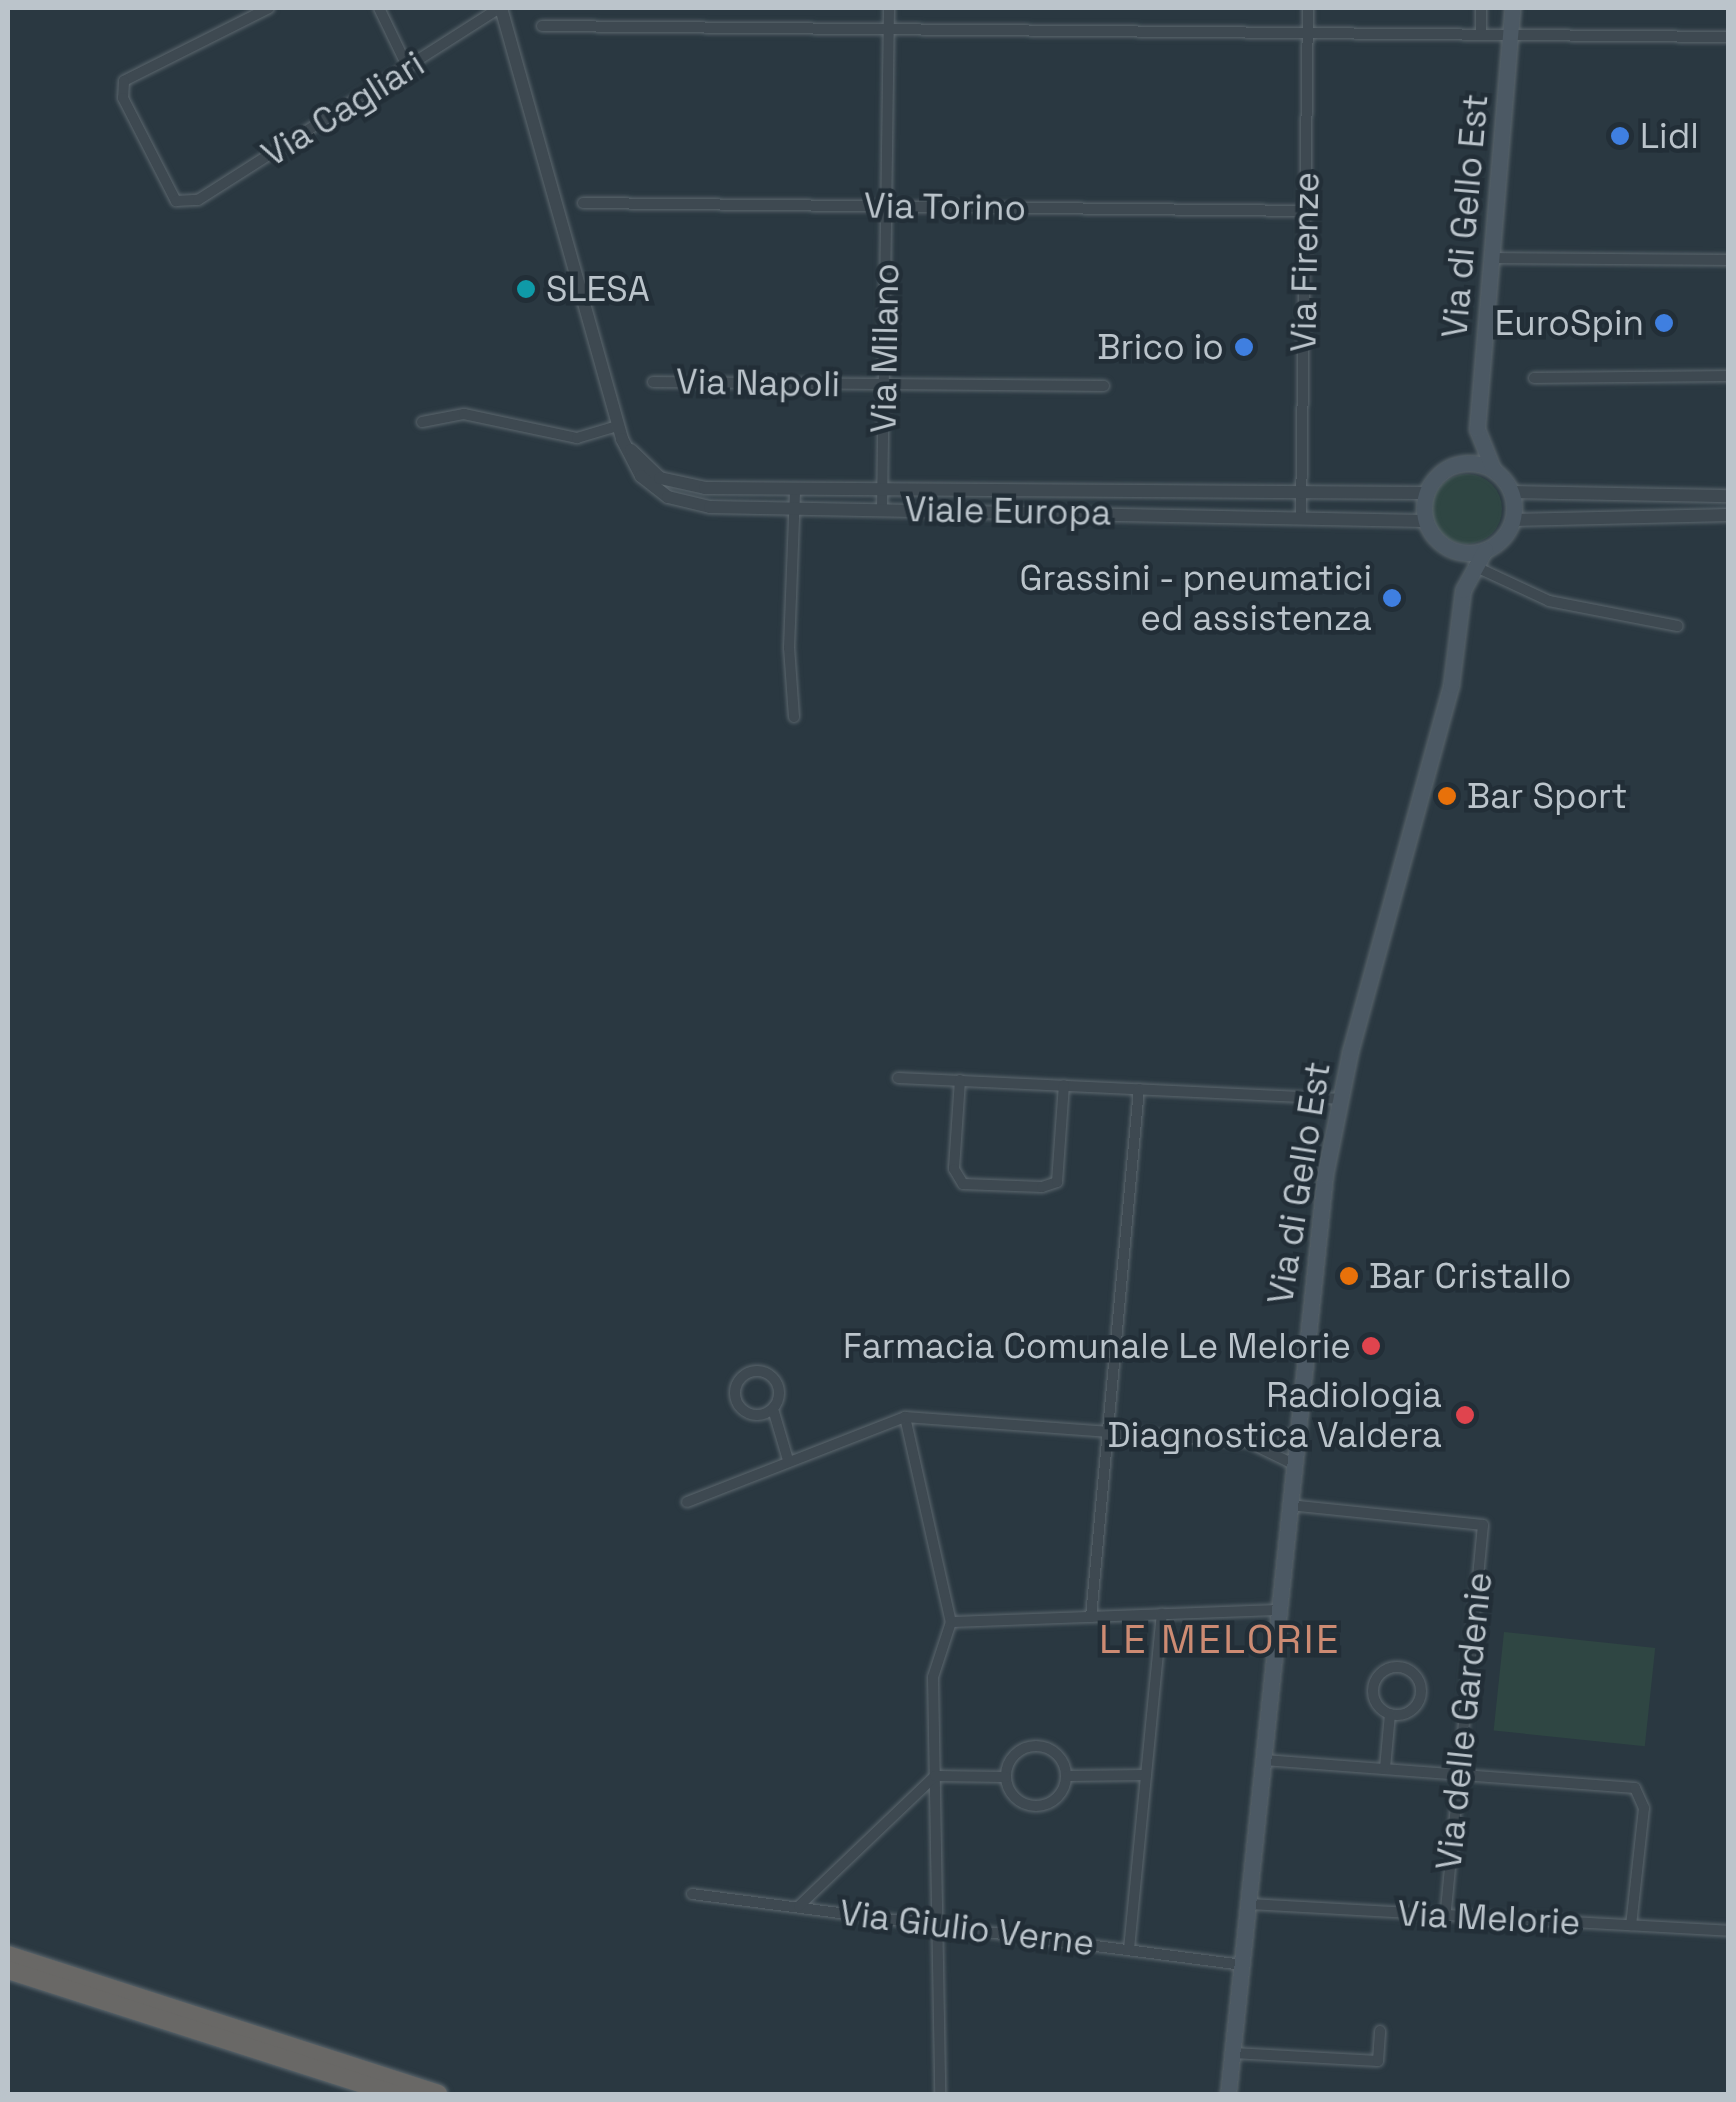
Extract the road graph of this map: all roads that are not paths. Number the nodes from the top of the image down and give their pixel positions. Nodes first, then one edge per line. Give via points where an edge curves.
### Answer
1 (269, 8) edge
2 (379, 8) edge
3 (500, 8) edge
4 (889, 8) edge
5 (1308, 8) edge
6 (1481, 8) edge
7 (1512, 8) edge
8 (542, 26) dead end
9 (889, 29) junction
10 (1308, 32) junction
11 (1481, 34) junction
12 (1511, 34) junction
13 (1728, 37) edge
14 (408, 68) junction
15 (583, 202) dead end
16 (888, 206) junction
17 (1307, 212) junction
18 (1492, 258) junction
19 (1728, 260) edge
20 (1728, 376) edge
21 (1534, 378) dead end
22 (653, 382) dead end
23 (884, 385) junction
24 (1104, 386) dead end
25 (422, 422) dead end
26 (1477, 429) junction
27 (619, 432) junction
28 (1451, 465) junction
29 (1492, 469) junction
30 (795, 489) junction
31 (882, 490) junction
32 (1512, 492) junction
33 (1425, 493) junction
34 (1300, 496) junction
35 (1728, 496) edge
36 (795, 508) junction
37 (882, 508) junction
38 (1728, 515) edge
39 (1301, 516) junction
40 (1512, 520) junction
41 (1425, 521) junction
42 (1447, 548) junction
43 (1485, 550) junction
44 (1455, 564) junction
45 (1474, 566) junction
46 (1463, 590) junction
47 (1678, 626) dead end
48 (794, 717) dead end
49 (898, 1078) dead end
50 (960, 1080) junction
51 (1064, 1085) junction
52 (1139, 1090) junction
53 (1338, 1099) junction
54 (772, 1408) junction
55 (759, 1414) junction
56 (905, 1417) junction
57 (772, 1423) junction
58 (1108, 1430) junction
59 (1295, 1434) junction
60 (1246, 1442) junction
61 (788, 1460) junction
62 (1292, 1464) junction
63 (686, 1502) dead end
64 (1289, 1506) junction
65 (1279, 1610) junction
66 (1162, 1614) junction
67 (1091, 1618) junction
68 (951, 1622) junction
69 (1390, 1714) junction
70 (1264, 1760) junction
71 (1384, 1768) junction
72 (1146, 1775) junction
73 (935, 1776) junction
74 (1067, 1776) junction
75 (1459, 1776) junction
76 (1006, 1777) junction
77 (692, 1894) dead end
78 (1250, 1904) junction
79 (799, 1906) junction
80 (1445, 1917) junction
81 (936, 1924) junction
82 (1630, 1925) junction
83 (1728, 1931) edge
84 (1130, 1949) junction
85 (8, 1955) edge
86 (1242, 1964) junction
87 (8, 1970) edge
88 (1380, 2030) dead end
89 (1233, 2054) junction
90 (395, 2094) edge
91 (438, 2094) edge
92 (939, 2094) edge
93 (1228, 2094) edge

1 - 14 street, Via Cagliari via 124,81 122,98 170,196 183,203 198,200
2 - 14 street
3 - 14 street, Via Cagliari
3 - 27 street, Viale Europa
4 - 9 street, Via Milano
5 - 10 street, Via Firenze
6 - 11 street
7 - 12 main road, Via di Gello Est
8 - 9 street
9 - 10 street
9 - 16 street, Via Milano
10 - 11 street
10 - 17 street, Via Firenze
11 - 12 street
12 - 13 street
12 - 18 main road, Via di Gello Est
15 - 16 street, Via Torino
16 - 17 street, Via Torino
16 - 23 street, Via Milano
17 - 34 street, Via Firenze
18 - 19 street
18 - 26 main road, Via di Gello Est
20 - 21 street
22 - 23 street, Via Napoli
23 - 24 street, Via Napoli
23 - 31 street, Via Milano
25 - 27 street via 464,414 576,438
26 - 28 main road via 1466,454
26 - 29 main road, Via di Gello Est
27 - 30 street, Viale Europa via 653,474 675,484
27 - 36 street, Viale Europa via 641,476 668,497 710,508
28 - 29 main road
28 - 33 main road
29 - 32 main road
30 - 31 street, Viale Europa
30 - 36 street
31 - 34 street, Viale Europa
31 - 37 street, Via Milano
32 - 35 street
32 - 40 main road
33 - 34 street, Viale Europa
33 - 41 main road
34 - 39 street, Via Firenze
36 - 37 street, Viale Europa
36 - 48 street via 788,648
37 - 39 street, Viale Europa
38 - 40 street
39 - 41 street, Viale Europa
40 - 43 main road
41 - 42 main road
42 - 43 main road
42 - 44 main road, Via di Gello Est
43 - 45 main road, Via di Gello Est
44 - 45 main road
44 - 46 main road, Via di Gello Est
45 - 46 main road, Via di Gello Est
45 - 47 street via 1568,606
46 - 53 main road, Via di Gello Est via 1440,727
49 - 50 street
50 - 51 street
50 - 51 street via 954,1169 963,1184 1057,1182
51 - 52 street
52 - 53 street
52 - 58 street
53 - 59 main road, Via di Gello Est
54 - 55 street
54 - 55 street via 779,1397 774,1379 748,1373 737,1384 736,1398 745,1411
54 - 57 street
55 - 57 street
56 - 58 street
56 - 61 street
56 - 68 street
57 - 61 street
58 - 60 street
58 - 67 street
59 - 60 street
59 - 62 main road, Via di Gello Est
60 - 62 street
61 - 63 street
62 - 64 main road, Via di Gello Est
64 - 65 main road, Via di Gello Est
64 - 75 street, Via delle Gardenie via 1483,1524
65 - 66 street
65 - 70 main road, Via di Gello Est
66 - 67 street
66 - 72 street
67 - 68 street
68 - 73 street via 933,1668
69 - 69 street via 1376,1702 1373,1688 1380,1674 1401,1668 1415,1676 1420,1699 1409,1712
69 - 71 street
70 - 71 street
70 - 78 main road, Via di Gello Est
71 - 75 street
72 - 74 street
72 - 84 street
73 - 76 street
73 - 79 street
73 - 81 street
74 - 76 street via 1060,1797 1048,1803 1016,1800
74 - 76 street via 1057,1752 1021,1749 1010,1756
75 - 80 street, Via delle Gardenie
75 - 82 street via 1623,1786 1642,1797
77 - 79 street, Via Giulio Verne
78 - 80 street, Via Melorie
78 - 86 main road, Via di Gello Est
79 - 81 street, Via Giulio Verne
80 - 82 street, Via Melorie
81 - 84 street, Via Giulio Verne
81 - 92 street
82 - 83 street, Via Melorie
84 - 86 street, Via Giulio Verne
85 - 91 highway
86 - 89 main road, Via di Gello Est
87 - 90 highway
88 - 89 street via 1378,2060
89 - 93 main road, Via di Gello Est

